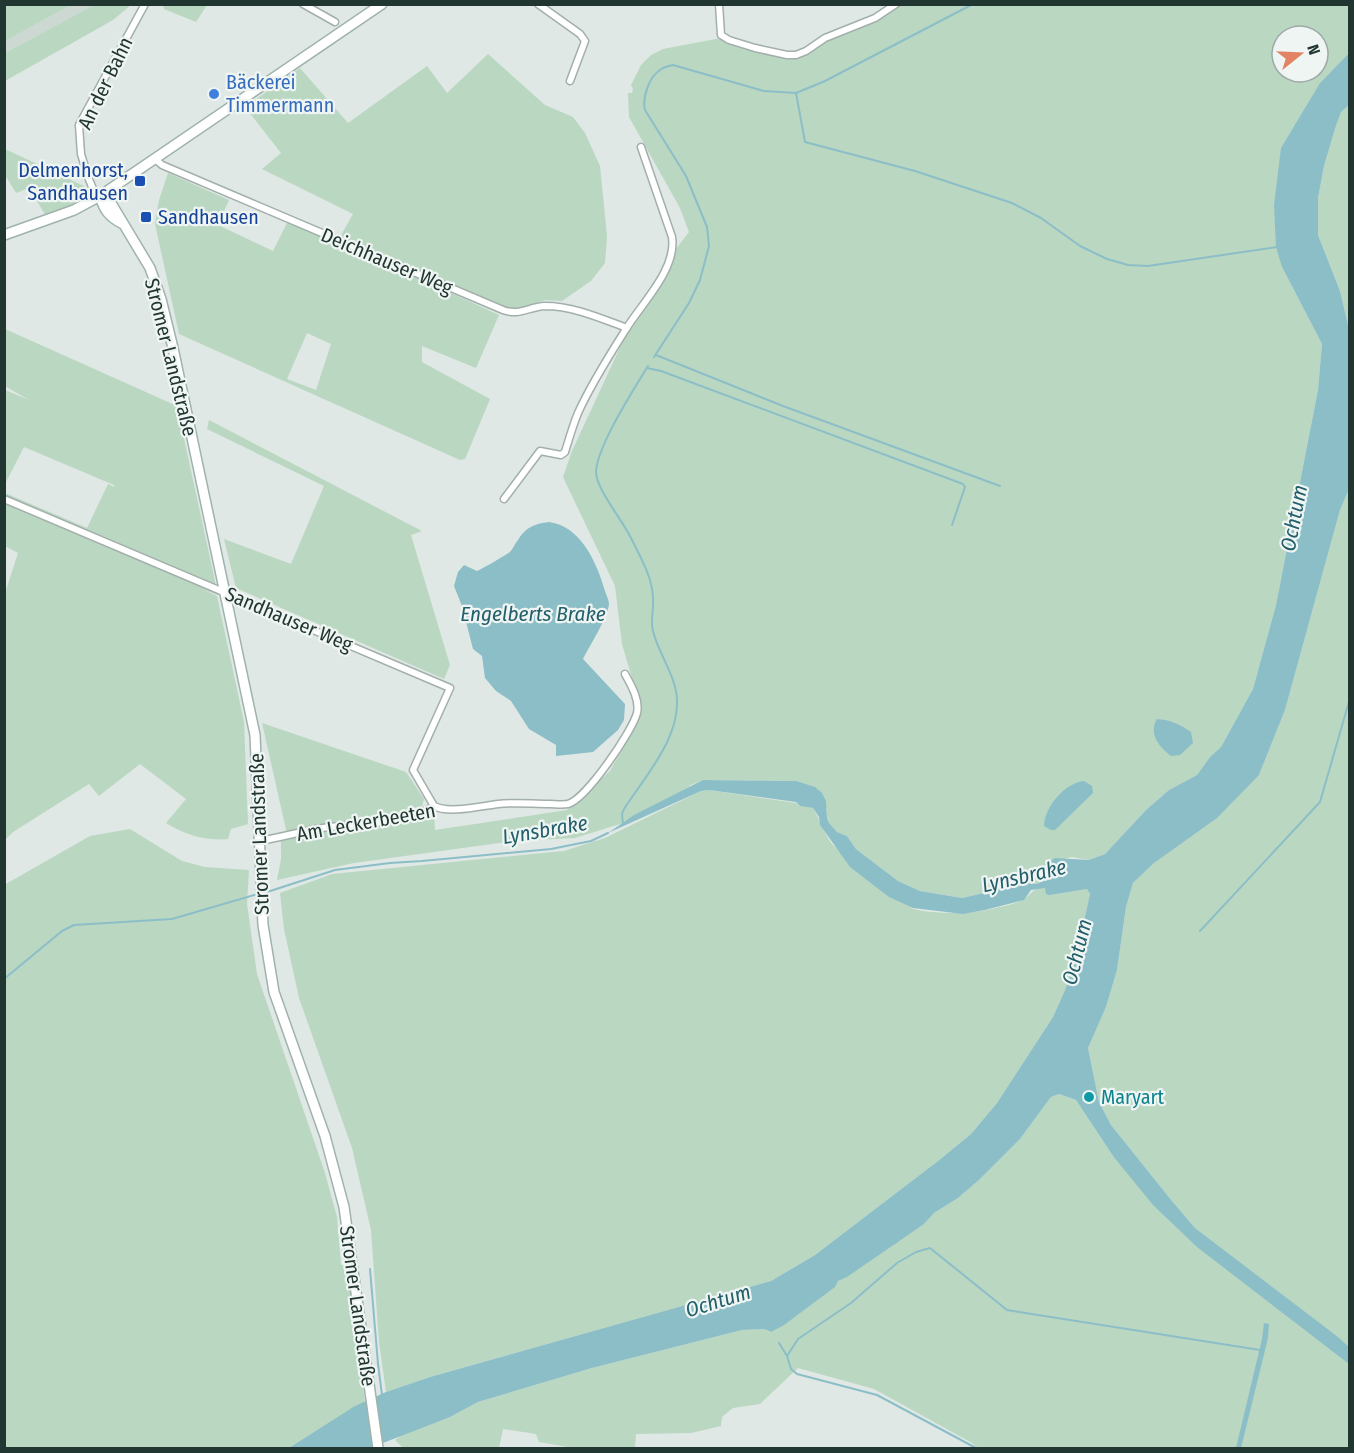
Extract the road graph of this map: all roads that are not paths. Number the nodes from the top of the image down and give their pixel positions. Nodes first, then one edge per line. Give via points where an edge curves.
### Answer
1 (145, 4) edge
2 (303, 4) edge
3 (382, 4) edge
4 (538, 4) edge
5 (719, 4) edge
6 (896, 4) edge
7 (335, 22) dead end
8 (570, 81) dead end
9 (641, 147) dead end
10 (155, 159) junction
11 (100, 196) junction
12 (4, 235) edge
13 (627, 328) junction
14 (4, 499) edge
15 (504, 500) dead end
16 (224, 591) junction
17 (625, 674) dead end
18 (434, 806) junction
19 (260, 841) junction
20 (377, 1447) edge

1 - 11 street, An der Bahn via 80,125 81,154 90,183
2 - 7 street
3 - 10 main road
4 - 8 street via 585,40
5 - 6 street via 722,35 787,55 806,51
9 - 13 street via 674,249 659,281
10 - 11 main road
10 - 13 street, Deichhauser Weg via 513,314 543,306 564,308
11 - 12 main road via 74,210
11 - 16 main road, Stromer Landstraße via 111,203 141,252 161,298
13 - 15 street via 578,413 565,452 561,455 540,451
14 - 16 street, Sandhauser Weg
16 - 18 street, Sandhauser Weg via 450,688 412,770
16 - 19 main road, Stromer Landstraße via 255,735
17 - 18 street, Am Leckerbeeten via 634,692 637,712 596,779 568,804
18 - 19 street, Am Leckerbeeten via 400,818
19 - 20 main road, Stromer Landstraße via 265,945 274,992 325,1136 344,1207

